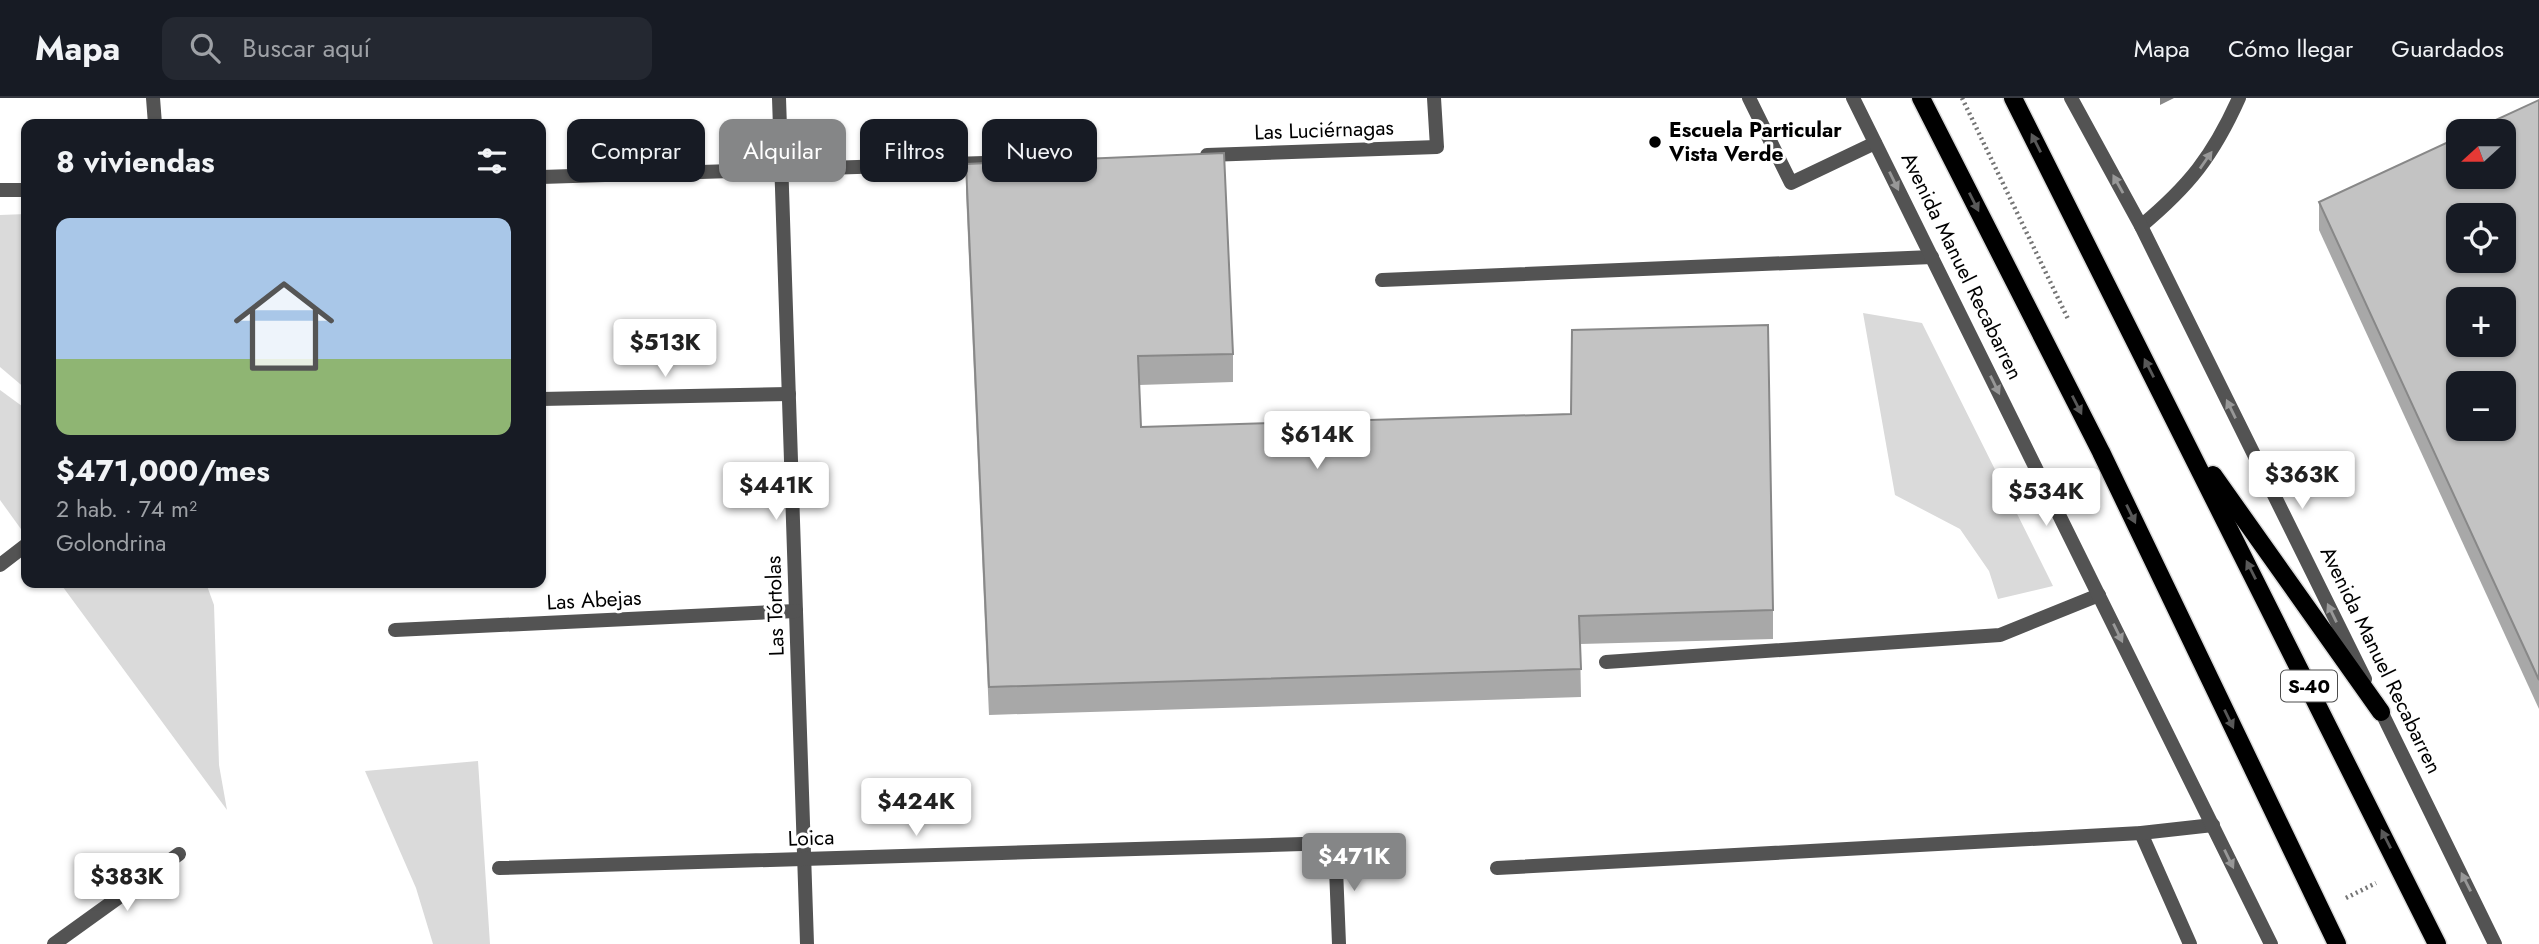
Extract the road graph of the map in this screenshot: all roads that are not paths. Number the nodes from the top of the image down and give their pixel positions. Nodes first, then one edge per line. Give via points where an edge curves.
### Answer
1 (153, 98) edge
2 (779, 98) edge
3 (1434, 98) edge
4 (1749, 98) edge
5 (1853, 98) edge
6 (1921, 98) edge
7 (2013, 98) edge
8 (2071, 98) edge
9 (2239, 98) edge
10 (155, 119) edge
11 (780, 119) edge
12 (1875, 143) junction
13 (1186, 156) edge
14 (982, 164) edge
15 (846, 168) edge
16 (719, 172) edge
17 (546, 177) edge
18 (782, 182) edge
19 (0, 190) edge
20 (21, 190) edge
21 (2141, 226) junction
22 (1932, 257) junction
23 (1382, 280) dead end
24 (789, 394) junction
25 (546, 399) edge
26 (2180, 429) junction
27 (21, 549) edge
28 (0, 565) edge
29 (2099, 594) junction
30 (796, 611) junction
31 (394, 630) dead end
32 (1606, 662) dead end
33 (2381, 712) junction
34 (2213, 825) junction
35 (2141, 833) junction
36 (179, 854) dead end
37 (804, 859) junction
38 (499, 868) dead end
39 (1497, 868) dead end
40 (54, 944) edge
41 (807, 944) edge
42 (1339, 944) edge
43 (2190, 944) edge
44 (2271, 944) edge
45 (2337, 944) edge
46 (2438, 944) edge
47 (2495, 944) edge

1 - 10 street
2 - 11 street, Las Tórtolas
3 - 13 street, Las Luciérnagas via 1437,147
4 - 12 street via 1791,183
5 - 12 street, Avenida Manuel Recabarren
6 -> 45 main road, Avenida Manuel Recabarren via 2101,452
26 -> 7 main road, S-40
21 -> 8 street, Avenida Manuel Recabarren
21 -> 9 street via 2194,176 2223,133
12 -> 22 street, Avenida Manuel Recabarren
14 - 15 street
16 - 17 street
18 - 24 street, Las Tórtolas
19 - 20 street
33 -> 21 street, Avenida Manuel Recabarren
22 - 23 street
22 -> 29 street, Avenida Manuel Recabarren
24 - 25 street
24 - 30 street, Las Tórtolas
26 - 33 main road
46 -> 26 main road, S-40
27 - 28 street
29 - 32 street via 2000,635
29 -> 34 street, Avenida Manuel Recabarren
30 - 31 street, Las Abejas
30 - 37 street, Las Tórtolas
47 -> 33 street, Avenida Manuel Recabarren
34 - 35 street
34 -> 44 street, Avenida Manuel Recabarren
35 - 39 street
35 - 43 street
36 - 40 street
37 - 38 street, Loica
37 - 41 street, Las Tórtolas
37 - 42 street, Loica via 1335,843

